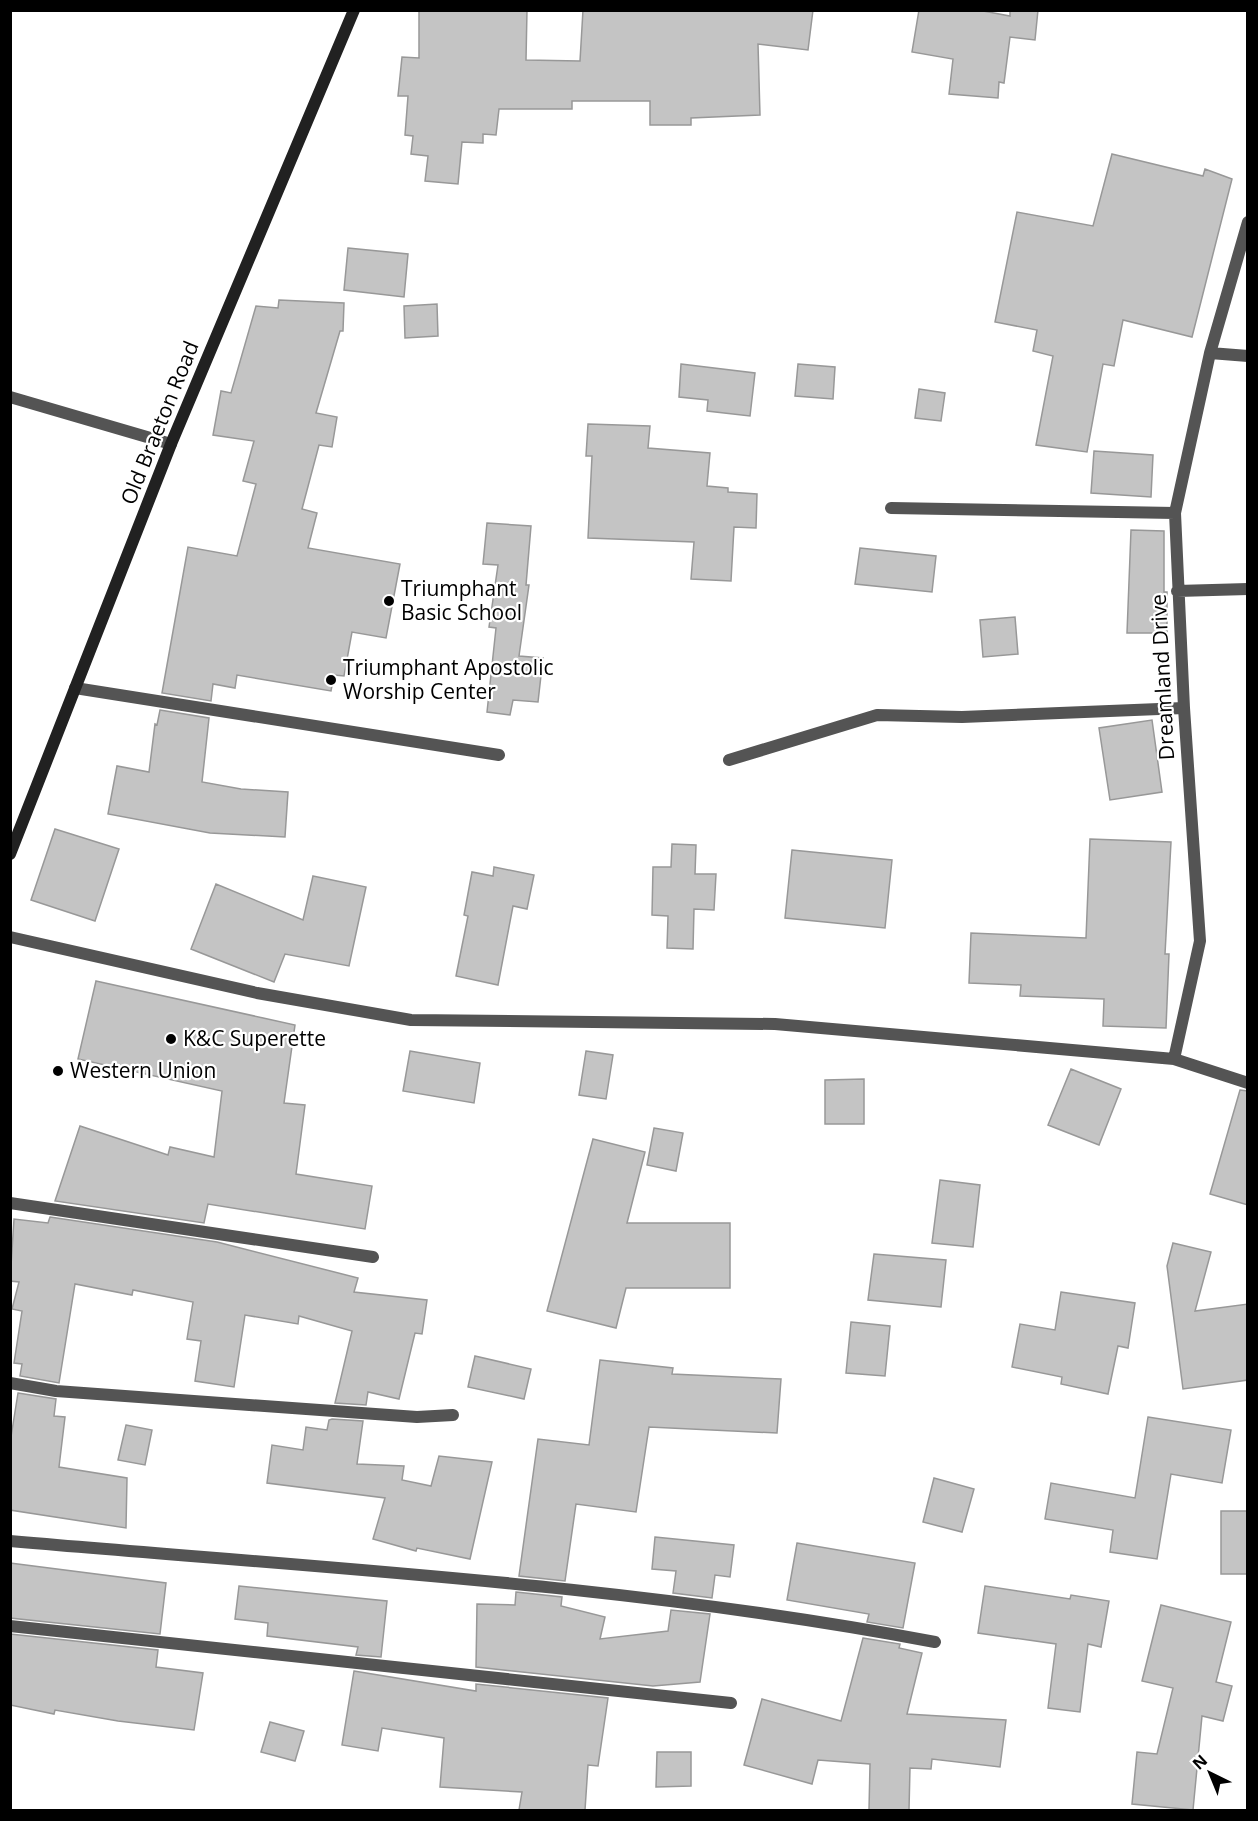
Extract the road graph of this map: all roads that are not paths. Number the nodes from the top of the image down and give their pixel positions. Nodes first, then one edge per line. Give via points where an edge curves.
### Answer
1 (354, 10) edge
2 (1248, 222) edge
3 (1210, 353) junction
4 (1248, 356) edge
5 (10, 397) edge
6 (171, 444) junction
7 (891, 508) dead end
8 (1175, 513) junction
9 (1248, 589) edge
10 (1177, 591) junction
11 (75, 688) junction
12 (1184, 708) junction
13 (499, 756) dead end
14 (729, 759) dead end
15 (10, 854) edge
16 (10, 937) edge
17 (1174, 1059) junction
18 (1248, 1083) edge
19 (10, 1203) edge
20 (373, 1257) dead end
21 (10, 1383) edge
22 (453, 1415) dead end
23 (10, 1541) edge
24 (10, 1626) edge
25 (935, 1642) dead end
26 (730, 1703) dead end

1 - 6 street, Old Braeton Road
2 - 3 street, Dreamland Drive
3 - 4 street
3 - 8 street, Dreamland Drive
5 - 6 street
6 - 11 street, Old Braeton Road
7 - 8 street
8 - 10 street, Dreamland Drive
9 - 10 street
10 - 12 street, Dreamland Drive
11 - 13 street
11 - 15 street, Old Braeton Road
12 - 14 street via 962,717 878,715
12 - 17 street, Dreamland Drive via 1200,941
16 - 17 street via 257,993 411,1020 775,1024
17 - 18 street
19 - 20 street
21 - 22 street via 56,1391 417,1417
23 - 25 street via 614,1593 831,1622
24 - 26 street

